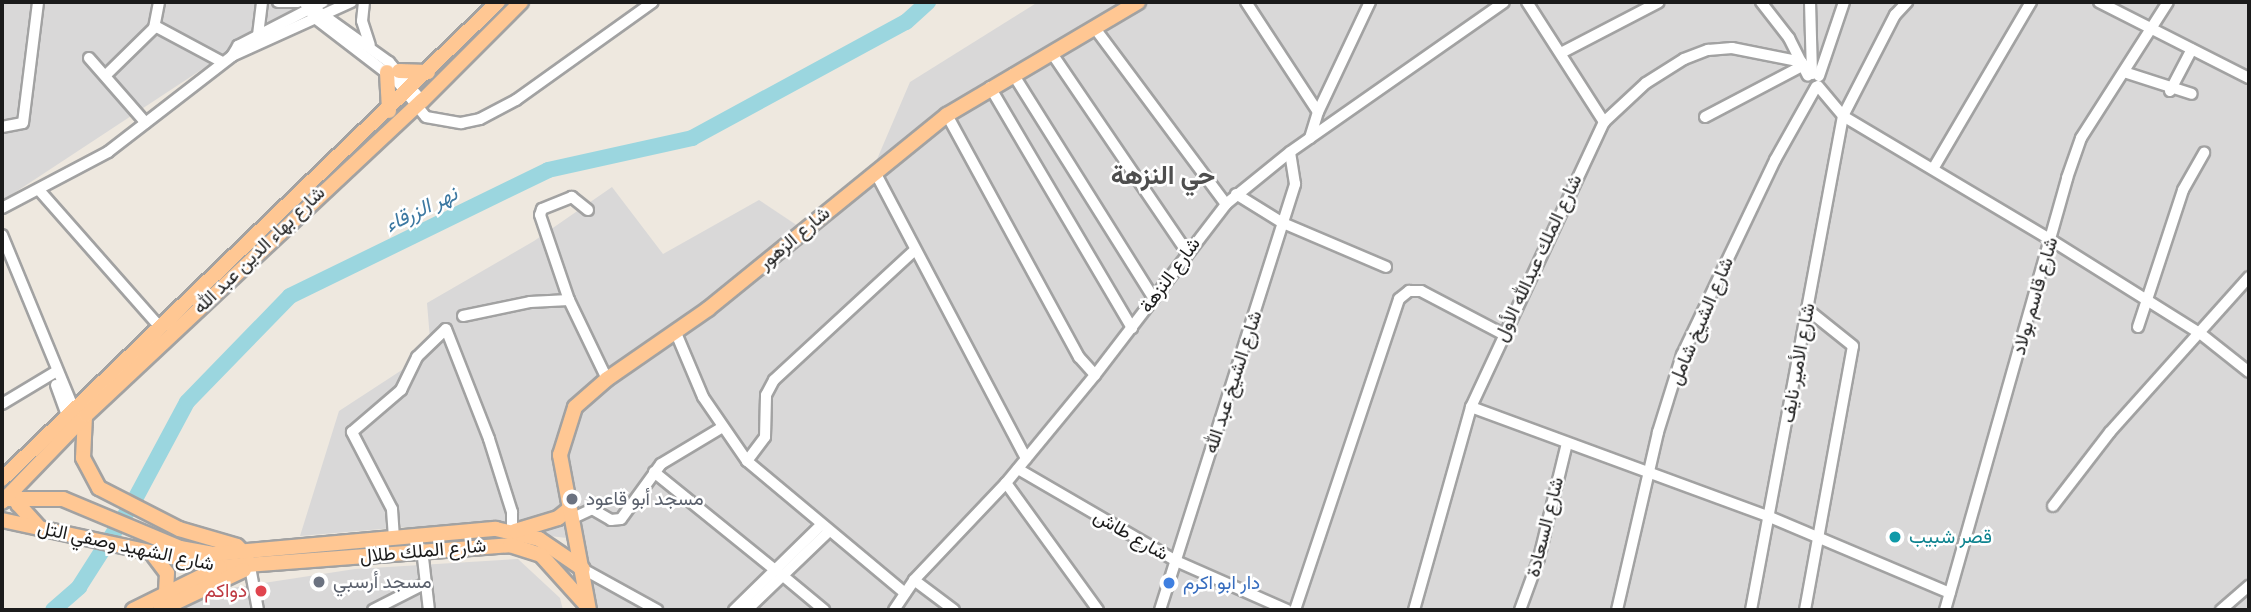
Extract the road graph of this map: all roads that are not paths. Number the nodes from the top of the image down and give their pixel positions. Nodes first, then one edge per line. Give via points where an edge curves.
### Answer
1 (38, 2) edge
2 (159, 2) edge
3 (262, 2) edge
4 (278, 2) edge
5 (351, 2) edge
6 (364, 2) edge
7 (498, 2) edge
8 (521, 2) edge
9 (653, 2) edge
10 (1138, 2) edge
11 (1246, 2) edge
12 (1370, 2) edge
13 (1504, 2) edge
14 (1527, 2) edge
15 (1659, 2) edge
16 (1761, 2) edge
17 (1810, 2) edge
18 (1844, 2) edge
19 (1907, 2) edge
20 (2031, 2) edge
21 (2099, 2) edge
22 (2168, 2) edge
23 (311, 7) edge
24 (155, 26) junction
25 (1094, 27) junction
26 (2151, 27) junction
27 (258, 35) junction
28 (371, 48) junction
29 (2192, 49) junction
30 (1051, 52) junction
31 (1561, 53) junction
32 (232, 56) junction
33 (89, 58) dead end
34 (222, 62) junction
35 (393, 72) junction
36 (428, 72) junction
37 (2124, 72) junction
38 (1013, 74) junction
39 (106, 75) junction
40 (1811, 75) junction
41 (2249, 78) edge
42 (990, 87) junction
43 (409, 90) junction
44 (2170, 90) junction
45 (2192, 94) dead end
46 (419, 104) junction
47 (389, 111) junction
48 (1318, 112) junction
49 (947, 116) junction
50 (1843, 116) junction
51 (1705, 117) dead end
52 (1604, 121) junction
53 (146, 123) junction
54 (2, 127) edge
55 (1311, 138) junction
56 (1290, 152) junction
57 (2204, 153) dead end
58 (1933, 169) junction
59 (875, 172) junction
60 (39, 190) junction
61 (1236, 194) junction
62 (1226, 204) junction
63 (2, 208) edge
64 (587, 210) dead end
65 (1283, 223) junction
66 (2, 235) edge
67 (2051, 240) junction
68 (2, 250) edge
69 (914, 251) junction
70 (1186, 252) junction
71 (1386, 267) dead end
72 (2249, 277) edge
73 (1153, 297) junction
74 (2145, 299) junction
75 (569, 300) junction
76 (1808, 310) junction
77 (463, 316) dead end
78 (158, 325) junction
79 (2138, 327) dead end
80 (1132, 328) junction
81 (676, 333) junction
82 (1503, 334) junction
83 (2201, 334) junction
84 (55, 372) junction
85 (2249, 372) edge
86 (1095, 375) junction
87 (607, 379) junction
88 (2, 404) edge
89 (1471, 407) junction
90 (70, 410) junction
91 (86, 415) junction
92 (720, 428) junction
93 (1567, 443) junction
94 (27, 457) junction
95 (1026, 459) junction
96 (747, 461) junction
97 (1018, 469) junction
98 (654, 472) junction
99 (1649, 473) junction
100 (2, 479) edge
101 (1006, 483) junction
102 (8, 498) edge
103 (2053, 506) dead end
104 (570, 514) junction
105 (1770, 517) junction
106 (2, 520) edge
107 (39, 527) junction
108 (824, 529) junction
109 (513, 531) junction
110 (394, 538) junction
111 (1819, 539) junction
112 (422, 549) junction
113 (153, 556) junction
114 (248, 561) junction
115 (1176, 561) junction
116 (578, 566) junction
117 (220, 567) junction
118 (779, 572) junction
119 (914, 580) junction
120 (426, 583) junction
121 (2249, 586) edge
122 (905, 593) junction
123 (1950, 593) junction
124 (166, 594) junction
125 (578, 595) junction
126 (132, 610) edge
127 (160, 610) edge
128 (258, 610) edge
129 (373, 610) edge
130 (429, 610) edge
131 (587, 610) edge
132 (657, 610) edge
133 (734, 610) edge
134 (747, 610) edge
135 (824, 610) edge
136 (894, 610) edge
137 (954, 610) edge
138 (1098, 610) edge
139 (1160, 610) edge
140 (1287, 610) edge
141 (1295, 610) edge
142 (1414, 610) edge
143 (1520, 610) edge
144 (1617, 610) edge
145 (1751, 610) edge
146 (1805, 610) edge
147 (1945, 610) edge
148 (2221, 610) edge

1 - 54 street via 23,123
2 - 24 street
3 - 27 street
4 - 23 street
5 - 23 street
6 - 28 street via 362,21
7 - 36 main road, شارع بهاء الدين عبد الله
8 - 46 main road, شارع بهاء الدين عبد الله
9 - 46 street via 516,100 480,119 442,122 426,117
10 - 25 main road, شارع الزهور
11 - 48 street
12 - 48 street
13 - 55 street, شارع النزهة
14 - 31 street
15 - 31 street
16 - 40 street
17 - 40 street
18 - 40 street, شارع الشيخ شامل
19 - 50 street, شارع الأمير نايف via 1895,15
20 - 58 street
21 - 26 street
22 - 26 street, شارع قاسم بولاد
23 - 27 street
23 - 28 street
23 - 32 street
23 - 35 street
24 - 34 street
24 - 39 street
25 - 30 main road, شارع الزهور
25 - 62 street
26 - 29 street
26 - 37 street, شارع قاسم بولاد
27 - 32 street via 238,46
28 - 35 street
29 - 41 street
29 - 44 street
30 - 38 main road, شارع الزهور
30 - 70 street
31 - 52 street
32 - 34 street
33 - 39 street
34 - 53 street
35 - 36 main road
35 - 43 street
35 - 47 main road
36 - 43 main road, شارع بهاء الدين عبد الله
37 - 44 street
37 - 67 street, شارع قاسم بولاد via 2081,138
38 - 42 main road, شارع الزهور
38 - 73 street
39 - 53 street
40 - 50 street
40 - 51 street
40 - 52 street, شارع الملك عبدالله الأول via 1732,48 1708,50 1646,83
40 - 99 street, شارع الشيخ شامل via 1682,355
42 - 49 main road, شارع الزهور
42 - 80 street
43 - 46 street
43 - 47 main road, شارع بهاء الدين عبد الله
44 - 45 street
46 - 91 main road, شارع بهاء الدين عبد الله
47 - 78 main road, شارع بهاء الدين عبد الله
48 - 55 street
49 - 59 main road, شارع الزهور
49 - 86 street via 1079,357
50 - 58 street
50 - 76 street, شارع الأمير نايف
52 - 82 street, شارع الملك عبدالله الأول
53 - 60 street via 108,152
55 - 56 street, شارع النزهة
56 - 61 street, شارع النزهة
56 - 65 street, شارع الشيخ عبد الله via 1296,177
57 - 74 street via 2183,190
58 - 67 street
59 - 69 street
59 - 81 main road, شارع الزهور
60 - 63 street
60 - 78 street
61 - 62 street, شارع النزهة
61 - 65 street
62 - 70 street, شارع النزهة
64 - 75 street via 572,197 540,212
65 - 71 street
65 - 115 street, شارع الشيخ عبد الله
66 - 84 street
67 - 74 street
67 - 123 street, شارع قاسم بولاد
68 - 84 street
69 - 95 street
69 - 96 street via 774,380 766,395 765,437
70 - 73 street, شارع النزهة
72 - 83 street
73 - 80 street, شارع النزهة
74 - 79 street
74 - 83 street
75 - 77 street via 530,302
75 - 87 street
76 - 105 street, شارع الأمير نايف
76 - 111 street via 1853,346
78 - 90 main road, شارع بهاء الدين عبد الله
80 - 86 street, شارع النزهة
81 - 87 main road, شارع الزهور
81 - 92 street
82 - 89 street, شارع الملك عبدالله الأول
82 - 141 street via 1421,290 1402,295
83 - 85 street
83 - 103 street via 2110,432
84 - 88 street
84 - 90 street
86 - 95 street, شارع النزهة
87 - 104 main road, شارع الزهور via 575,407 564,431 560,455
89 - 93 street
89 - 142 street, شارع الملك عبدالله الأول
90 - 94 main road, شارع بهاء الدين عبد الله
91 - 102 main road, شارع بهاء الدين عبد الله
91 - 114 main road via 83,458 90,479 149,515 237,546
92 - 96 street
92 - 98 street via 684,447
93 - 99 street
93 - 143 street, شارع السعادة via 1539,558
94 - 100 main road, شارع بهاء الدين عبد الله
94 - 102 main road
95 - 97 street, شارع النزهة
96 - 108 street
97 - 101 street, شارع النزهة
97 - 115 street, شارع طاش
98 - 104 street via 621,519 611,520 592,509
98 - 118 street
99 - 105 street
99 - 144 street, شارع الشيخ شامل
101 - 119 street, شارع النزهة
101 - 138 street
102 - 107 main road
102 - 114 main road, شارع الشهيد وصفي التل via 53,497 192,551
104 - 109 main road
104 - 116 main road, شارع الزهور
105 - 111 street
105 - 145 street, شارع الأمير نايف
106 - 107 main road, شارع الشهيد وصفي التل
107 - 113 main road, شارع الشهيد وصفي التل
108 - 118 street
108 - 122 street
109 - 110 main road, شارع الملك طلال
109 - 110 street via 506,491 446,329 417,357 401,390 352,432 392,509
109 - 116 main road, شارع الملك طلال via 551,546
110 - 114 main road, شارع الملك طلال
111 - 123 street
111 - 146 street
112 - 114 main road, شارع الملك طلال
112 - 120 street
112 - 125 main road, شارع الملك طلال via 525,547 549,562
113 - 117 main road, شارع الشهيد وصفي التل
113 - 124 main road via 167,573
114 - 117 main road
114 - 127 main road
114 - 128 street
115 - 139 street, شارع الشيخ عبد الله
115 - 140 street, شارع طاش
116 - 125 main road
116 - 131 main road, شارع الملك طلال
116 - 132 street
117 - 124 main road
118 - 133 street
118 - 134 street
118 - 135 street
119 - 122 street, شارع النزهة
119 - 137 street
120 - 129 street
120 - 130 street
121 - 148 street
122 - 136 street, شارع النزهة
123 - 147 street, شارع قاسم بولاد
124 - 126 main road
125 - 131 main road, شارع الملك طلال

